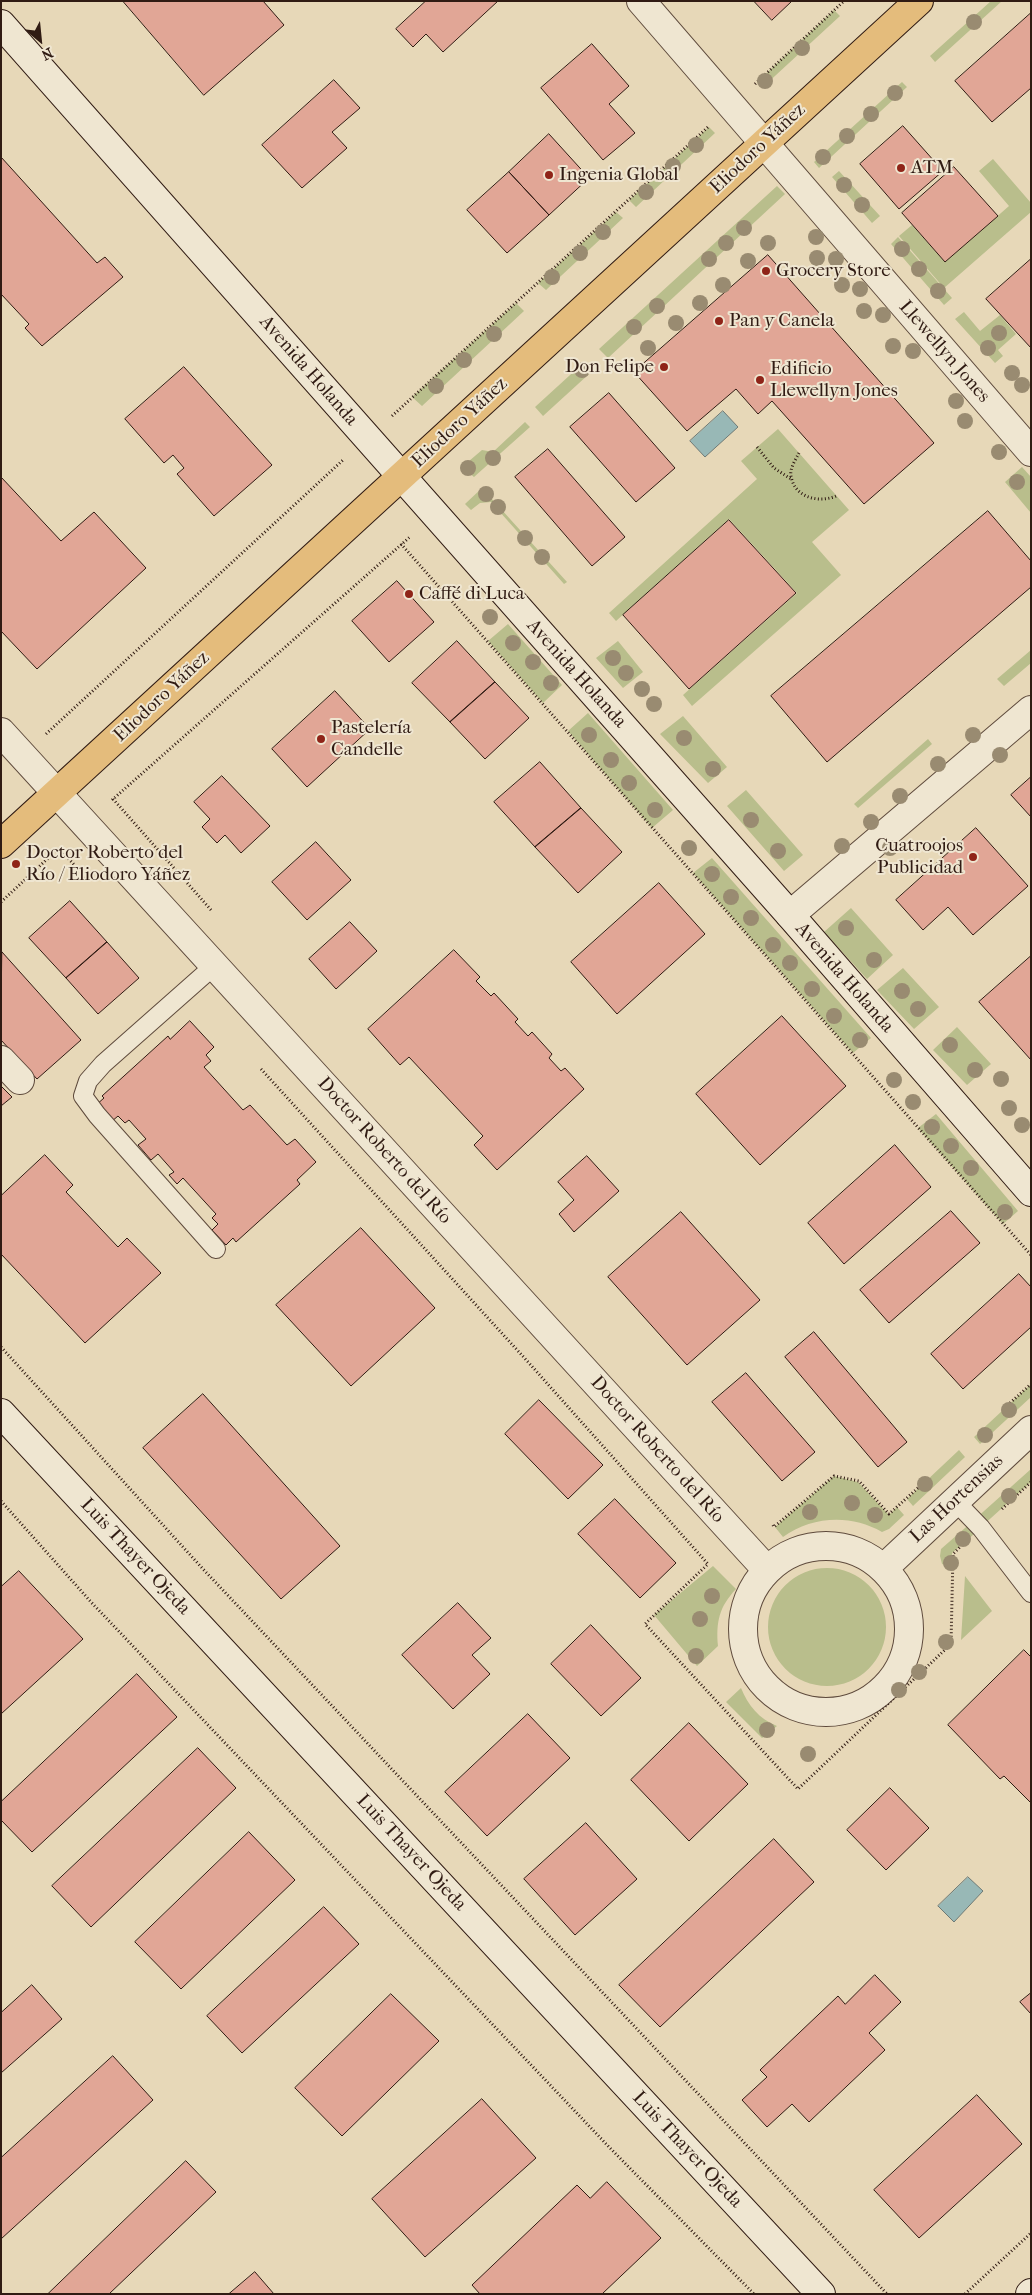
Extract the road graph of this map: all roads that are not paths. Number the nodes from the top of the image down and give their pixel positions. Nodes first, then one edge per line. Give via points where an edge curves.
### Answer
1 (641, 1) edge
2 (919, 1) edge
3 (1, 24) edge
4 (764, 143) junction
5 (1031, 452) edge
6 (402, 476) junction
7 (1031, 710) edge
8 (1, 732) edge
9 (56, 793) junction
10 (1, 844) edge
11 (790, 915) junction
12 (215, 965) junction
13 (1, 1060) edge
14 (20, 1080) dead end
15 (1031, 1192) edge
16 (216, 1249) dead end
17 (1, 1413) edge
18 (1031, 1430) edge
19 (955, 1501) junction
20 (884, 1568) junction
21 (767, 1570) junction
22 (1031, 1593) edge
23 (821, 2294) edge

1 - 4 street, Llewellyn Jones
2 - 4 main road, Eliodoro Yáñez
3 - 6 street, Avenida Holanda
4 - 5 street, Llewellyn Jones
4 - 6 main road, Eliodoro Yáñez
6 - 9 main road, Eliodoro Yáñez
6 - 11 street, Avenida Holanda
7 - 11 street
8 - 9 street, Doctor Roberto del Río
9 - 10 main road, Eliodoro Yáñez
9 - 12 street, Doctor Roberto del Río
11 - 15 street, Avenida Holanda
12 - 16 lane via 103,1064 88,1081 83,1096
12 - 21 street, Doctor Roberto del Río
13 - 14 street
17 - 23 street, Luis Thayer Ojeda
18 - 19 street, Las Hortensias
19 - 20 street, Las Hortensias
19 - 22 lane via 981,1528
20 - 21 street via 862,1554 837,1546 812,1546 788,1555
20 - 21 street via 901,1590 909,1617 908,1645 898,1671 880,1692 855,1707 828,1712 800,1708 775,1695 756,1674 745,1648 743,1620 751,1593

